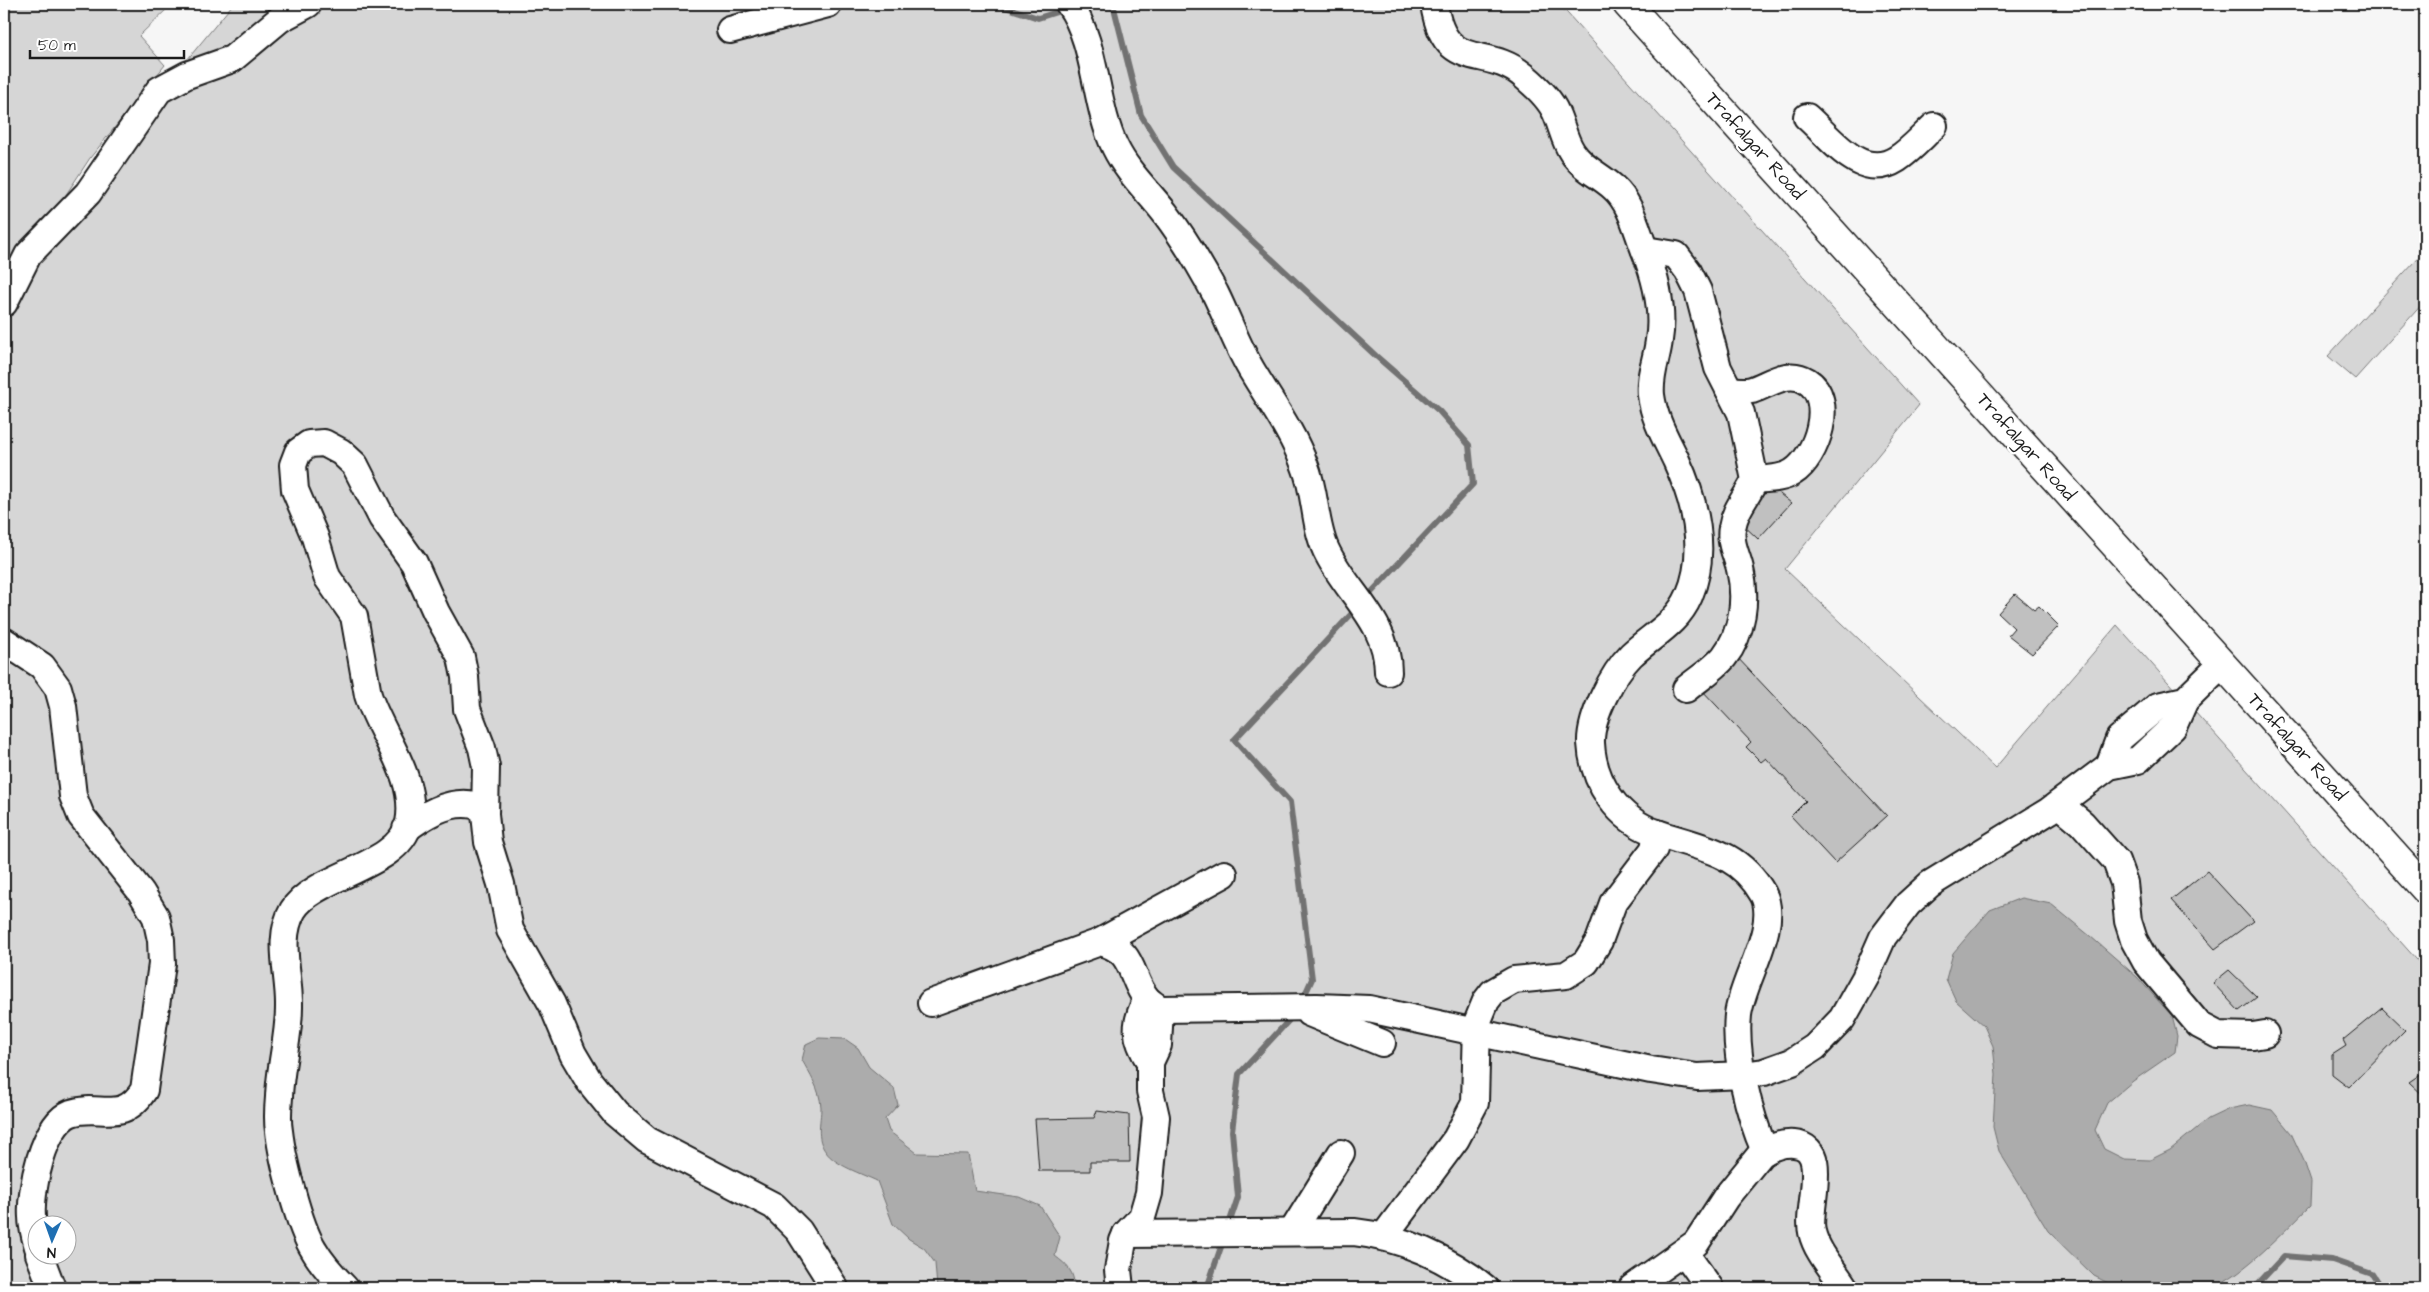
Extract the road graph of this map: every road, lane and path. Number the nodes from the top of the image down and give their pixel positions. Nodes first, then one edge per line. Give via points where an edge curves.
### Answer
1 (308, 4) edge
2 (828, 4) edge
3 (1069, 4) edge
4 (1434, 4) edge
5 (1627, 4) edge
6 (730, 30) dead end
7 (1807, 117) dead end
8 (1934, 126) dead end
9 (1645, 250) junction
10 (4, 303) edge
11 (1729, 390) junction
12 (1756, 480) junction
13 (4, 641) edge
14 (2222, 664) junction
15 (1388, 672) dead end
16 (1686, 689) dead end
17 (2059, 804) junction
18 (486, 810) junction
19 (406, 830) junction
20 (1657, 833) junction
21 (1224, 874) dead end
22 (2425, 888) edge
23 (1100, 942) junction
24 (931, 1003) dead end
25 (1153, 1004) junction
26 (1297, 1008) junction
27 (1476, 1032) junction
28 (2264, 1034) dead end
29 (1382, 1043) dead end
30 (1743, 1076) junction
31 (1765, 1152) junction
32 (1341, 1153) dead end
33 (32, 1214) edge
34 (1292, 1232) junction
35 (1126, 1234) junction
36 (1384, 1236) junction
37 (1685, 1253) junction
38 (44, 1264) edge
39 (52, 1288) edge
40 (345, 1288) edge
41 (835, 1288) edge
42 (1120, 1288) edge
43 (1486, 1288) edge
44 (1632, 1288) edge
45 (1710, 1288) edge
46 (1845, 1288) edge

1 - 10 lane via 280,18 232,59 187,75 159,90 88,193 28,255
2 - 6 lane
3 - 15 lane via 1083,35 1114,146 1185,240 1247,362 1280,414 1309,476 1324,546 1381,635 1388,658
4 - 9 lane via 1448,43 1467,54 1512,68 1524,75 1550,102 1572,152 1587,169 1620,195
5 - 14 main road, Trafalgar Road
7 - 8 lane via 1844,152 1863,164 1882,166 1908,151
9 - 11 lane via 1676,255 1688,271 1698,291 1718,368
9 - 20 lane via 1661,305 1659,341 1652,371 1653,405 1690,495 1697,528 1697,562 1691,590 1677,617 1631,655 1617,675 1598,711 1591,744 1598,777 1611,802 1630,818
11 - 12 lane via 1741,412
11 - 12 lane via 1744,391 1778,378 1794,377 1816,389 1820,399 1821,424 1811,451 1803,462 1792,473
12 - 16 lane via 1737,510 1731,529 1742,589 1743,611 1736,635 1724,657
13 - 33 lane via 42,666 58,688 63,706 72,796 88,826 153,909 162,951 144,1090 121,1109 70,1114 54,1128 39,1166
14 - 17 lane via 2185,700 2173,727 2138,760 2109,766
14 - 22 main road, Trafalgar Road
17 - 28 lane via 2082,823 2116,861 2124,883 2128,921 2134,940 2146,962 2199,1025 2218,1035
17 - 30 lane via 1930,884 1908,904 1883,937 1842,1019 1815,1047 1792,1062
18 - 19 lane via 467,803 451,805
18 - 19 lane via 486,767 467,709 461,657 414,563 382,518 354,465 341,452 324,444 309,444 298,452 292,465 295,490 315,537 327,577 356,623 372,708 406,780 410,806
18 - 41 lane via 490,852 510,930 552,1004 579,1065 597,1093 647,1140 774,1206 799,1231
19 - 40 lane via 388,850 300,902 286,932 289,1010 279,1094 279,1132 306,1235 321,1260
20 - 27 lane via 1654,849 1613,903 1599,941 1586,962 1566,975 1526,978 1503,985 1486,1001 1476,1023
20 - 30 lane via 1700,845 1734,861 1764,897 1767,908 1765,928 1738,1011
21 - 23 lane
23 - 24 lane
23 - 25 lane via 1114,945 1131,965
25 - 26 lane
25 - 35 lane via 1137,1018 1139,1046 1150,1062 1150,1091 1156,1117 1149,1193 1142,1217
26 - 27 lane via 1369,1009
26 - 29 lane
27 - 30 lane via 1651,1070 1697,1077
27 - 36 lane via 1474,1102 1456,1139
30 - 31 lane via 1753,1122
31 - 37 lane via 1726,1197 1696,1244
31 - 46 lane via 1777,1146 1798,1144 1804,1146 1814,1159 1816,1176 1810,1210 1812,1232 1820,1252
32 - 34 lane
34 - 35 lane
34 - 36 lane via 1354,1232
35 - 42 lane via 1118,1270
36 - 43 lane via 1434,1254
37 - 44 lane
37 - 45 lane
38 - 39 lane

